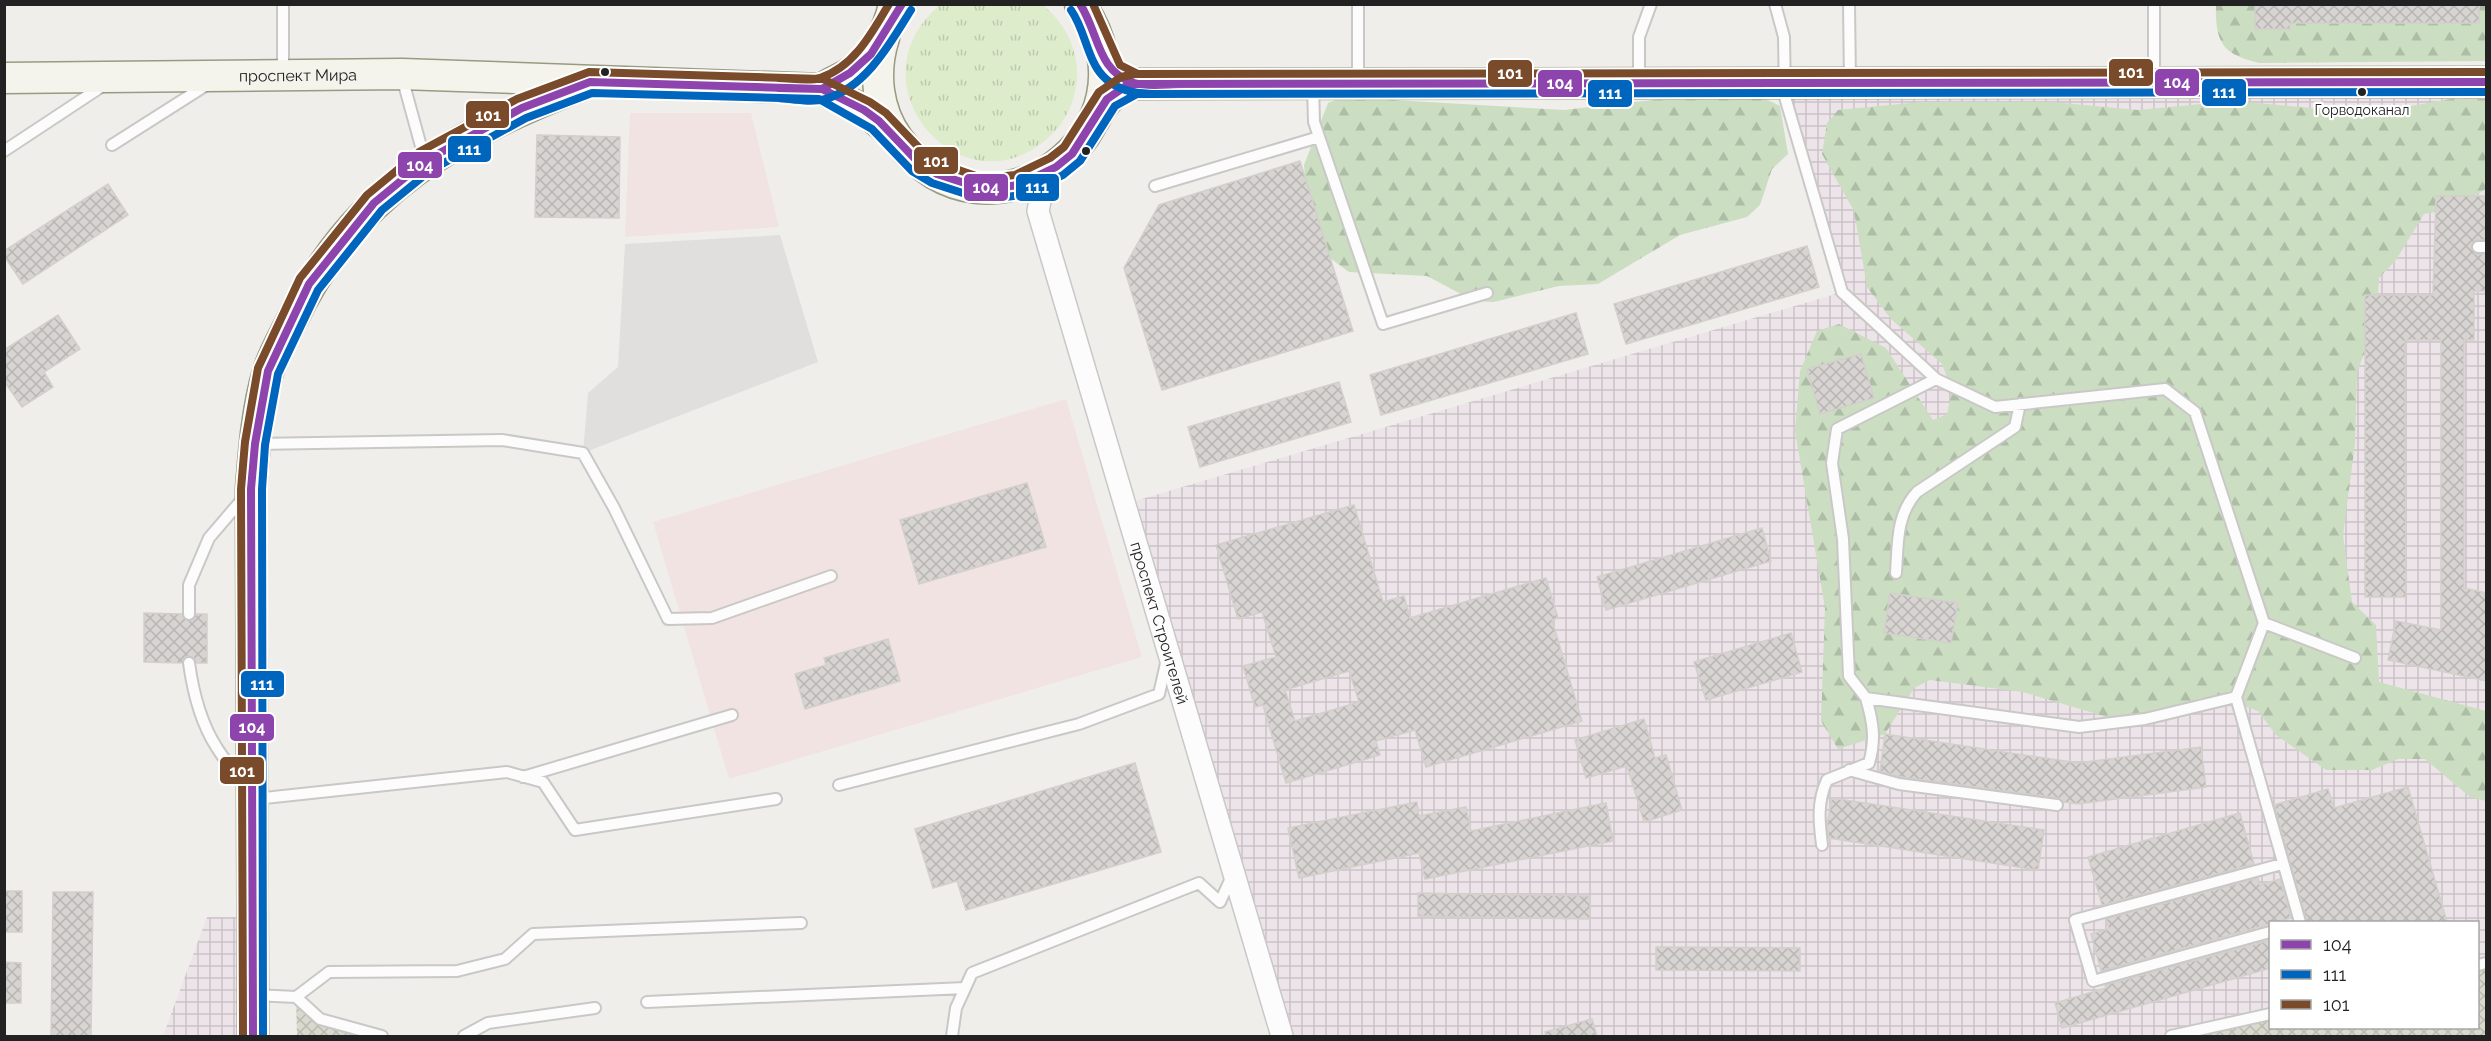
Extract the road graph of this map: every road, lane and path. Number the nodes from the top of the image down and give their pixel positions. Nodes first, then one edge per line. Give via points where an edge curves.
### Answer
1 (283, 4) edge
2 (1080, 4) edge
3 (1358, 4) edge
4 (1651, 4) edge
5 (1774, 4) edge
6 (1849, 4) edge
7 (2154, 4) edge
8 (894, 13) edge
9 (1103, 57) junction
10 (402, 74) junction
11 (221, 76) junction
12 (283, 76) junction
13 (115, 77) junction
14 (4, 78) edge
15 (590, 82) junction
16 (1785, 82) junction
17 (1850, 82) junction
18 (2154, 82) junction
19 (2487, 82) edge
20 (1313, 83) junction
21 (1358, 83) junction
22 (1639, 83) junction
23 (1136, 84) junction
24 (822, 88) junction
25 (1095, 119) junction
26 (1319, 137) junction
27 (112, 144) dead end
28 (904, 148) junction
29 (4, 151) edge
30 (425, 161) junction
31 (1056, 167) junction
32 (1155, 186) dead end
33 (997, 188) junction
34 (1038, 211) junction
35 (1486, 293) dead end
36 (1936, 379) junction
37 (2020, 404) junction
38 (255, 444) junction
39 (251, 489) junction
40 (1896, 573) dead end
41 (831, 576) dead end
42 (189, 614) dead end
43 (2264, 623) junction
44 (1168, 653) junction
45 (2355, 658) dead end
46 (189, 663) dead end
47 (2236, 697) junction
48 (1866, 698) junction
49 (732, 715) dead end
50 (1850, 770) junction
51 (523, 777) junction
52 (839, 785) dead end
53 (776, 799) dead end
54 (252, 800) junction
55 (2057, 805) dead end
56 (1822, 845) dead end
57 (2282, 864) junction
58 (1233, 872) junction
59 (2300, 921) edge
60 (801, 923) dead end
61 (2269, 933) edge
62 (965, 988) junction
63 (252, 995) junction
64 (296, 997) junction
65 (647, 1002) dead end
66 (595, 1008) dead end
67 (2269, 1014) edge
68 (253, 1036) edge
69 (382, 1036) edge
70 (464, 1036) edge
71 (952, 1036) edge
72 (1282, 1036) edge
73 (2171, 1036) edge

1 - 12 lane
2 - 9 street via 1098,37
3 - 21 lane
4 - 22 lane via 1639,37
5 - 16 lane via 1784,37
6 - 17 lane
7 - 18 lane
8 - 24 street via 880,42 861,64
8 - 28 street via 879,60 879,91 888,121
9 - 23 street via 1113,73
9 - 25 street via 1103,88
10 - 12 street, проспект Мира
10 - 15 street, проспект Мира
10 - 30 lane
11 - 12 street, проспект Мира
11 - 13 street, проспект Мира
11 - 27 lane
13 - 14 street, проспект Мира
13 - 29 lane
15 - 24 street, проспект Мира
15 - 30 street via 513,113
16 - 17 street
16 - 22 street
16 - 36 lane via 1785,97 1842,292
17 - 18 street
18 - 19 street
20 - 21 street
20 - 23 street
20 - 26 lane via 1314,122
21 - 22 street
23 - 25 street via 1107,99
24 - 28 street via 864,110
25 - 31 street via 1072,154
26 - 32 lane
26 - 35 lane via 1383,324
28 - 33 street via 937,174 977,187
30 - 38 street via 374,203 309,284 268,371
31 - 33 street via 1038,178
31 - 34 street via 1043,186
33 - 34 street via 1018,196
34 - 44 street, проспект Строителей
36 - 37 lane via 1995,407
36 - 48 lane via 1837,429 1832,464 1843,539 1850,676
37 - 40 lane via 2015,427 1907,502 1899,522
37 - 43 lane via 2165,389 2195,412
38 - 39 street
38 - 41 lane via 502,440 583,453 668,619 712,618
39 - 42 lane via 209,538 189,585
39 - 54 street
43 - 45 lane
43 - 47 lane
44 - 52 lane via 1158,694 1079,724
44 - 58 street, проспект Строителей
46 - 54 lane via 204,724
47 - 48 lane via 2145,719 2079,727
47 - 57 lane
48 - 50 lane via 1874,727 1874,747 1869,763
49 - 51 lane
50 - 55 lane via 1899,784
50 - 56 lane via 1827,780 1820,795
51 - 53 lane via 543,782 575,830
51 - 54 lane via 507,772
54 - 63 street
57 - 59 lane
57 - 61 lane via 2075,920 2093,981
58 - 62 lane via 1220,902 1199,883 972,973
58 - 72 street, проспект Строителей
60 - 64 lane via 533,934 505,959 457,971 329,972
62 - 65 lane
62 - 71 lane via 956,1008
63 - 64 lane
63 - 68 street
64 - 69 lane via 320,1019
66 - 70 lane via 488,1023
67 - 73 lane

